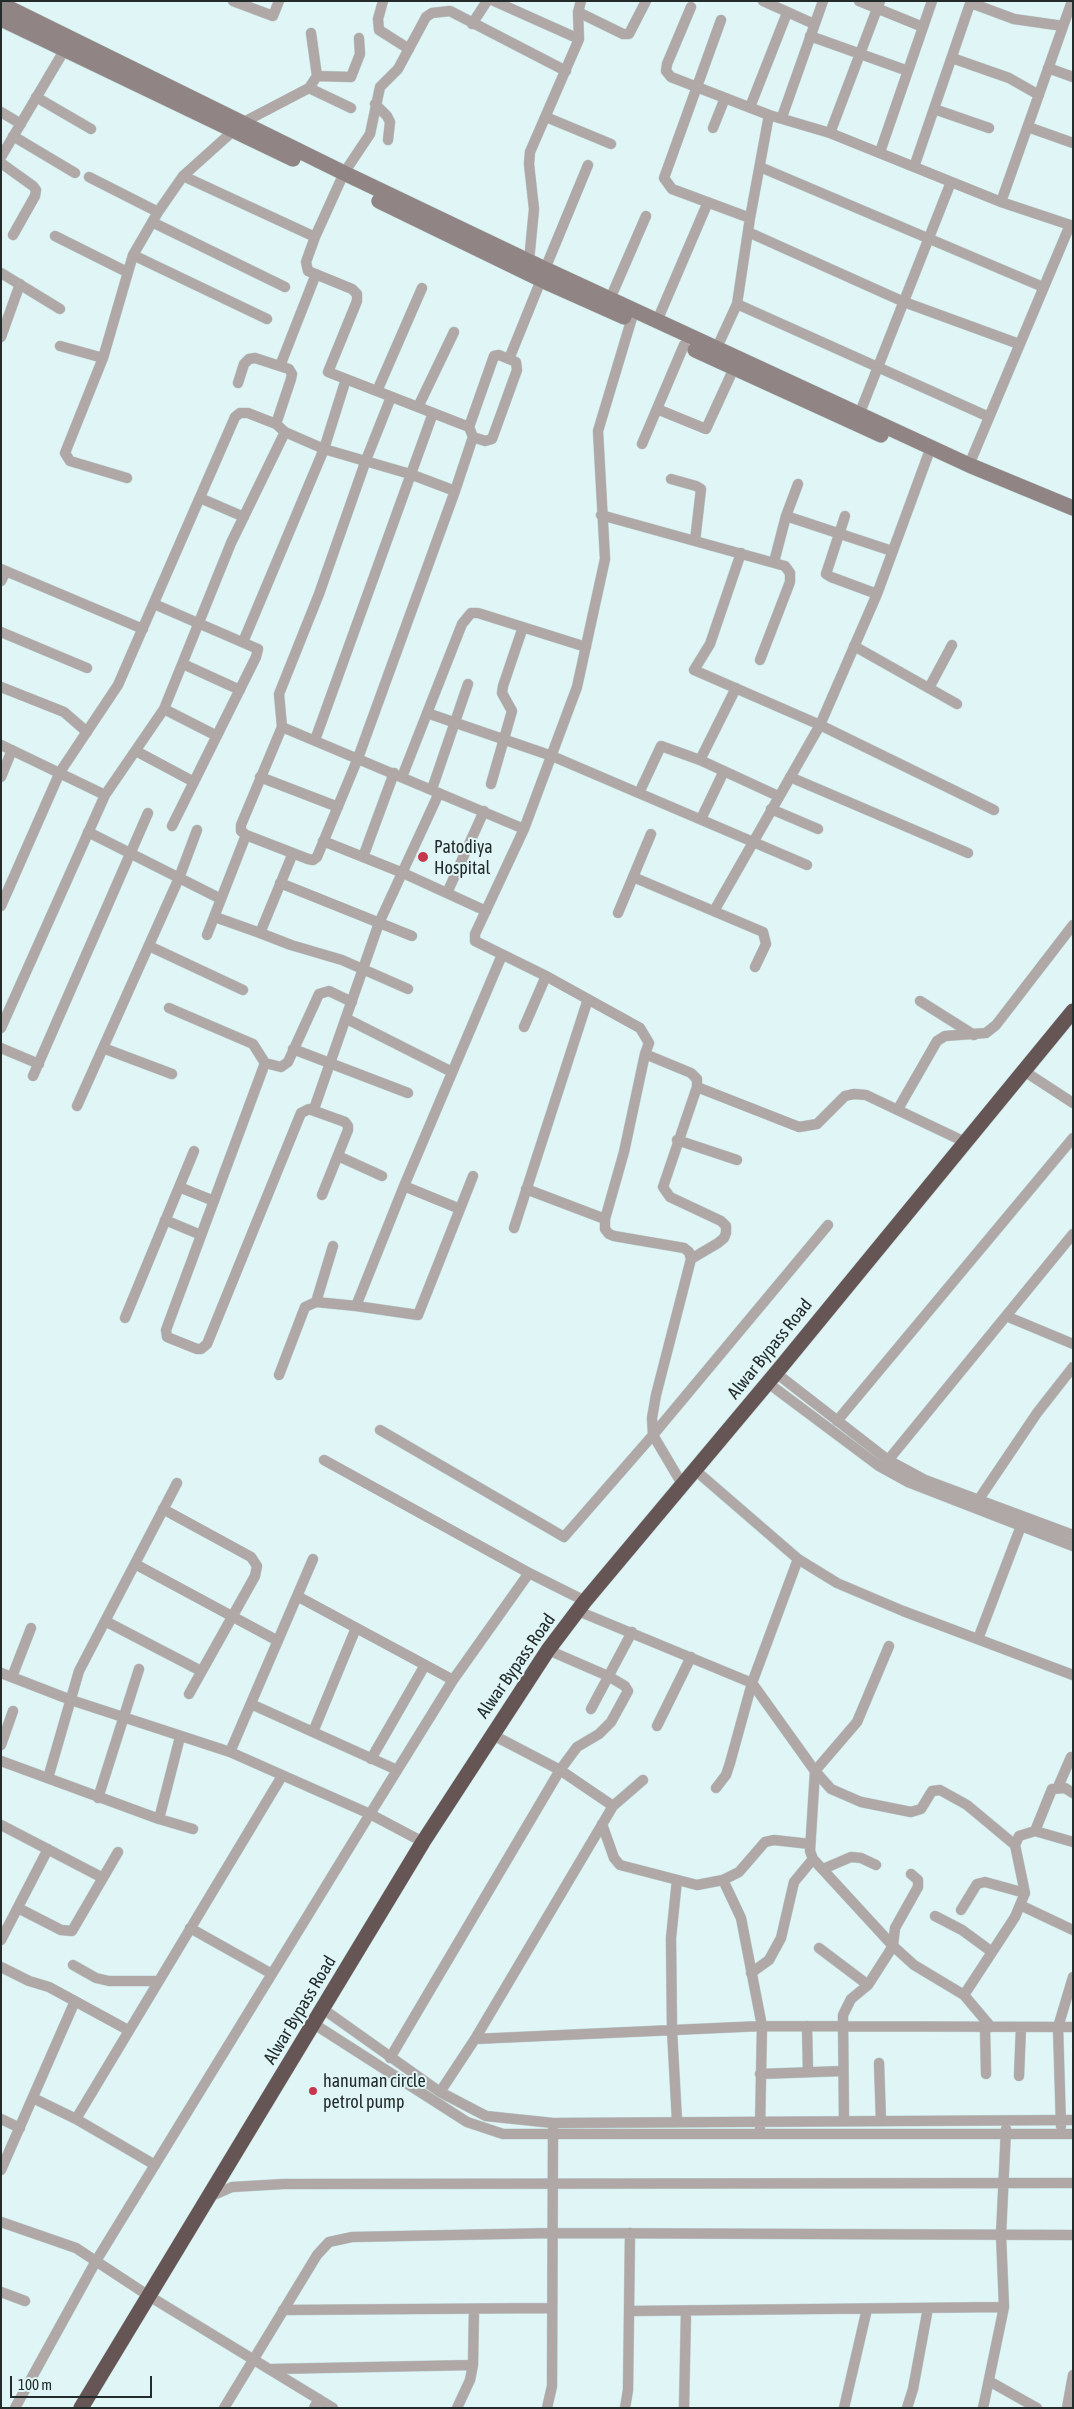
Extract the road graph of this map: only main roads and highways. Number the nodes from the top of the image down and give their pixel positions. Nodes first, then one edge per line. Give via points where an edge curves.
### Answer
1 (1073, 1011) edge
2 (81, 2408) edge

1 - 2 highway, Alwar Bypass Road via 548,1650 423,1842

